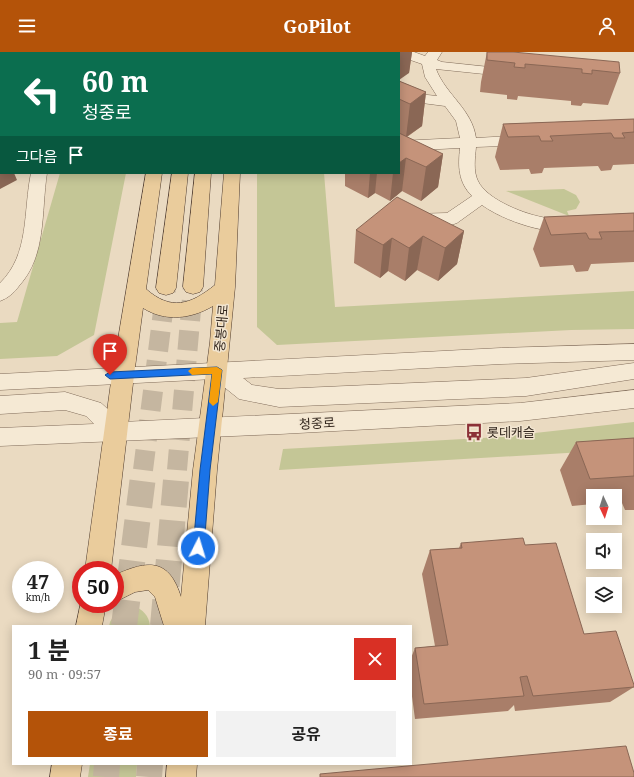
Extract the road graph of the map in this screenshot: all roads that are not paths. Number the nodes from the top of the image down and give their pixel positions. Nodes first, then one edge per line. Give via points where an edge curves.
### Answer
1 (401, 52) edge
2 (432, 58) edge
3 (524, 75) edge
4 (400, 96) edge
5 (451, 102) junction
6 (547, 140) edge
7 (469, 143) junction
8 (400, 146) edge
9 (39, 174) edge
10 (154, 174) edge
11 (180, 174) edge
12 (203, 174) edge
13 (232, 174) edge
14 (483, 196) junction
15 (393, 221) edge
16 (584, 225) edge
17 (193, 287) tunnel mouth
18 (225, 287) junction
19 (166, 288) tunnel mouth
20 (136, 291) junction
21 (0, 294) edge
22 (634, 352) edge
23 (217, 370) junction
24 (634, 371) edge
25 (123, 375) junction
26 (0, 382) edge
27 (634, 399) edge
28 (0, 404) edge
29 (210, 428) junction
30 (116, 431) junction
31 (0, 437) edge
32 (99, 561) edge
33 (124, 583) edge
34 (91, 613) edge
35 (89, 625) edge
36 (177, 625) edge
37 (192, 625) edge
38 (67, 765) edge
39 (182, 765) edge
40 (65, 777) edge
41 (181, 777) edge

1 - 2 street
2 - 3 street via 440,66
2 - 5 street via 429,69 435,82
4 - 5 street
5 - 7 street via 464,120
6 - 7 street
7 - 8 street
7 - 14 street via 469,180
9 - 21 street via 30,245 25,264 15,280
10 - 20 main road
11 - 19 main road
12 - 17 main road
13 - 18 main road, 중봉대로
14 - 15 street via 451,219
14 - 16 street via 499,208 518,216 558,225
18 - 20 main road via 211,300 182,310 165,310 154,306
18 - 23 main road, 중봉대로
20 - 25 main road
22 - 23 street via 573,352
23 - 24 street via 247,393 279,398 526,387
23 - 25 street
23 - 29 main road, 중봉대로
25 - 26 street
25 - 30 main road
27 - 29 street, 청중로 via 520,412
28 - 30 street via 64,401 93,409
29 - 30 street, 청중로
29 - 37 main road, 중봉대로
30 - 31 street, 청중로
30 - 32 main road
33 - 36 main road via 131,579 154,577 166,590
34 - 35 main road
38 - 40 main road
39 - 41 main road

